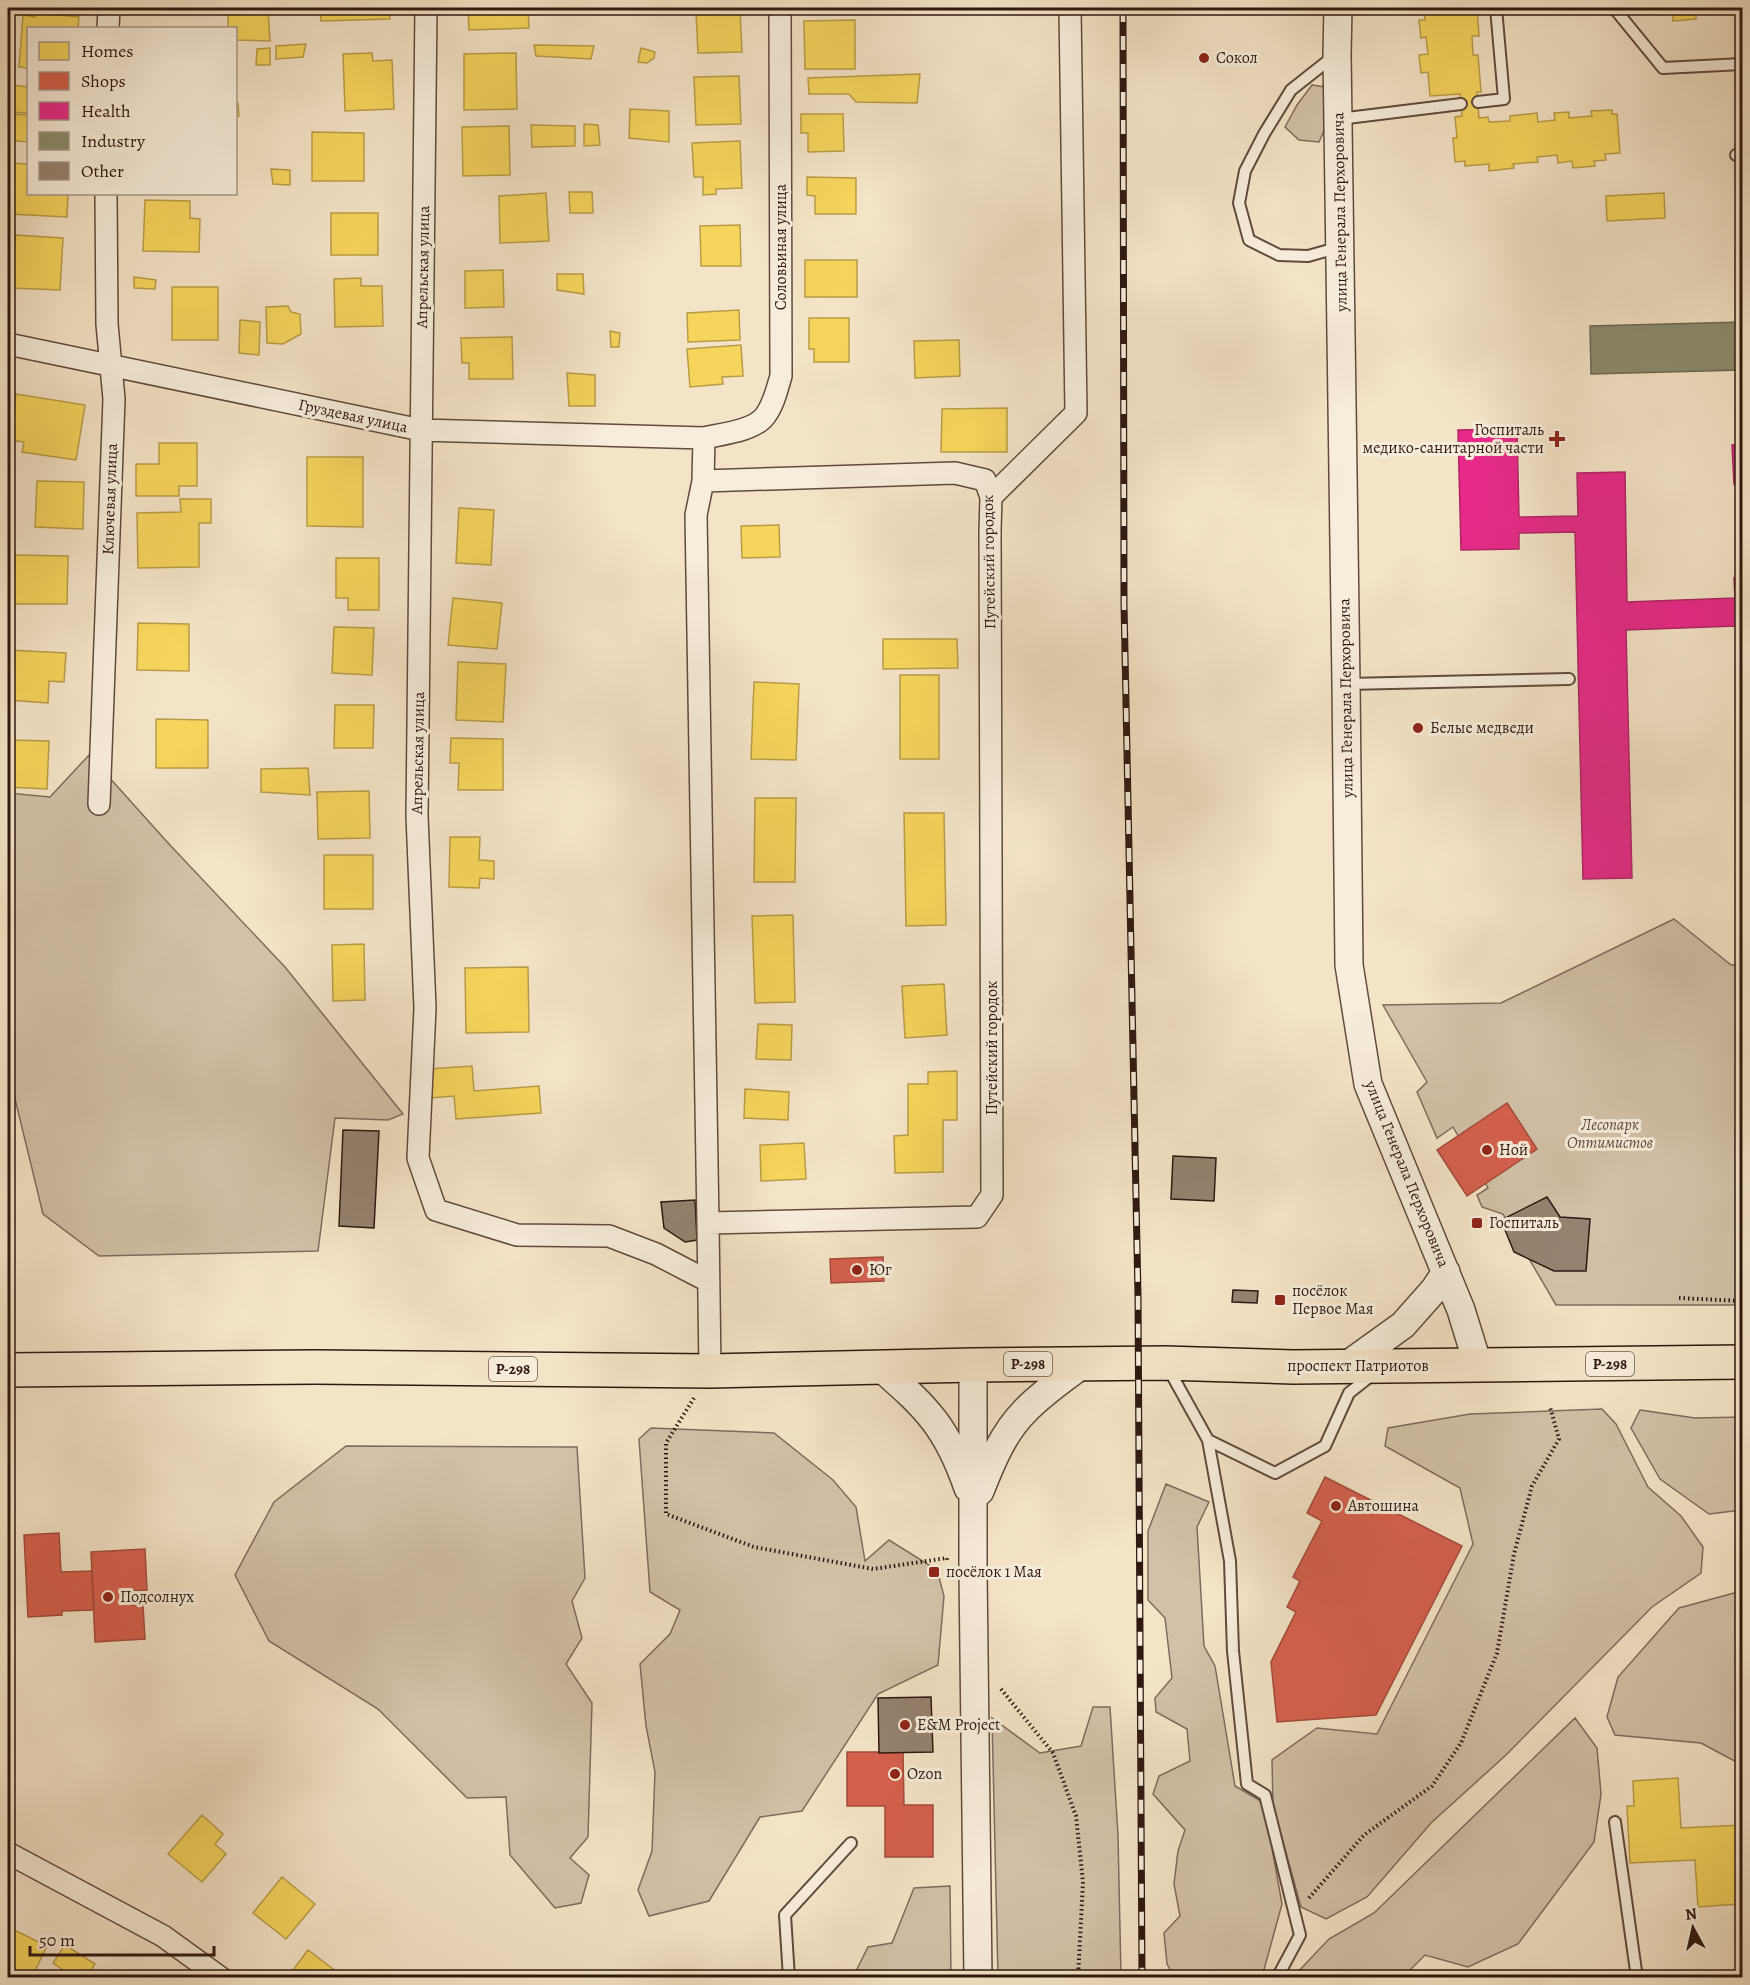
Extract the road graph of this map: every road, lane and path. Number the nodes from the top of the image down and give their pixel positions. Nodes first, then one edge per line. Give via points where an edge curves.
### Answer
1 (109, 8) edge
2 (426, 8) edge
3 (780, 8) edge
4 (1070, 8) edge
5 (1338, 8) edge
6 (1496, 8) edge
7 (1614, 8) edge
8 (108, 27) edge
9 (1337, 54) junction
10 (1743, 64) edge
11 (1478, 102) dead end
12 (1461, 104) dead end
13 (1338, 119) junction
14 (106, 195) edge
15 (1341, 247) junction
16 (8, 344) edge
17 (112, 367) junction
18 (421, 430) junction
19 (704, 438) junction
20 (703, 481) junction
21 (991, 497) junction
22 (1569, 679) dead end
23 (1346, 684) junction
24 (99, 804) dead end
25 (708, 1223) junction
26 (1446, 1272) junction
27 (708, 1281) junction
28 (1679, 1298) dead end
29 (1743, 1301) edge
30 (1165, 1362) junction
31 (1743, 1362) edge
32 (1083, 1364) junction
33 (974, 1365) junction
34 (1478, 1365) junction
35 (880, 1366) junction
36 (1346, 1366) junction
37 (1383, 1366) junction
38 (8, 1370) edge
39 (710, 1371) junction
40 (1550, 1407) dead end
41 (1208, 1440) junction
42 (974, 1506) junction
43 (948, 1570) dead end
44 (1000, 1688) dead end
45 (1615, 1822) dead end
46 (851, 1843) dead end
47 (8, 1853) edge
48 (1300, 1935) junction
49 (221, 1977) edge
50 (789, 1977) edge
51 (978, 1977) edge
52 (1077, 1977) edge
53 (1277, 1977) edge
54 (1637, 1977) edge

1 - 8 street
2 - 18 street, Апрельская улица
3 - 19 street, Соловьиная улица via 781,376 764,418 739,431
4 - 21 street via 1076,413
5 - 9 street, улица Генерала Перхоровича
6 - 11 lane via 1504,99
7 - 10 lane via 1664,68
9 - 13 street, улица Генерала Перхоровича
9 - 15 lane via 1291,90 1245,171 1239,203 1249,240 1280,255 1308,256
12 - 13 lane
13 - 15 street, улица Генерала Перхоровича
14 - 17 street, Ключевая улица via 107,324
15 - 23 street, улица Генерала Перхоровича
16 - 17 street, Груздевая улица
17 - 18 street, Груздевая улица
17 - 24 street, Ключевая улица
18 - 19 street, Груздевая улица
18 - 27 street, Апрельская улица via 417,816 424,1008 418,1158 436,1210 517,1234 609,1236 656,1254
19 - 20 street
20 - 21 street, Путейский городок via 955,473 985,480
20 - 25 street via 696,515
21 - 25 street, Путейский городок via 992,1195 977,1217
22 - 23 lane
23 - 26 street, улица Генерала Перхоровича via 1349,964 1368,1084
25 - 27 street
26 - 34 street, улица Генерала Перхоровича
26 - 36 street via 1403,1325
27 - 39 street
28 - 29 path
30 - 32 highway, проспект Патриотов / Р-298
30 - 36 highway, проспект Патриотов / Р-298
30 - 41 lane
31 - 34 highway, проспект Патриотов / Р-298
32 - 33 highway, проспект Патриотов / Р-298
32 - 42 street via 1024,1411 991,1462
33 - 35 highway, Р-298
33 - 42 street
34 - 37 highway, проспект Патриотов / Р-298
35 - 39 highway, Р-298
35 - 42 street via 920,1401 938,1423 948,1438
36 - 37 highway, проспект Патриотов / Р-298
37 - 41 lane via 1349,1393 1325,1446 1275,1473
38 - 39 highway, Р-298 via 316,1367
39 - 43 path via 666,1443 666,1514 754,1546 873,1569 946,1558
40 - 48 path via 1559,1439 1532,1486 1514,1554 1497,1653 1461,1743 1432,1786 1364,1835 1309,1896
41 - 48 lane via 1230,1561 1233,1651 1247,1784 1265,1795
42 - 51 street
44 - 52 path via 1053,1753 1076,1816 1083,1882
45 - 54 lane
46 - 50 lane via 785,1915
47 - 49 street via 163,1936
48 - 53 lane

